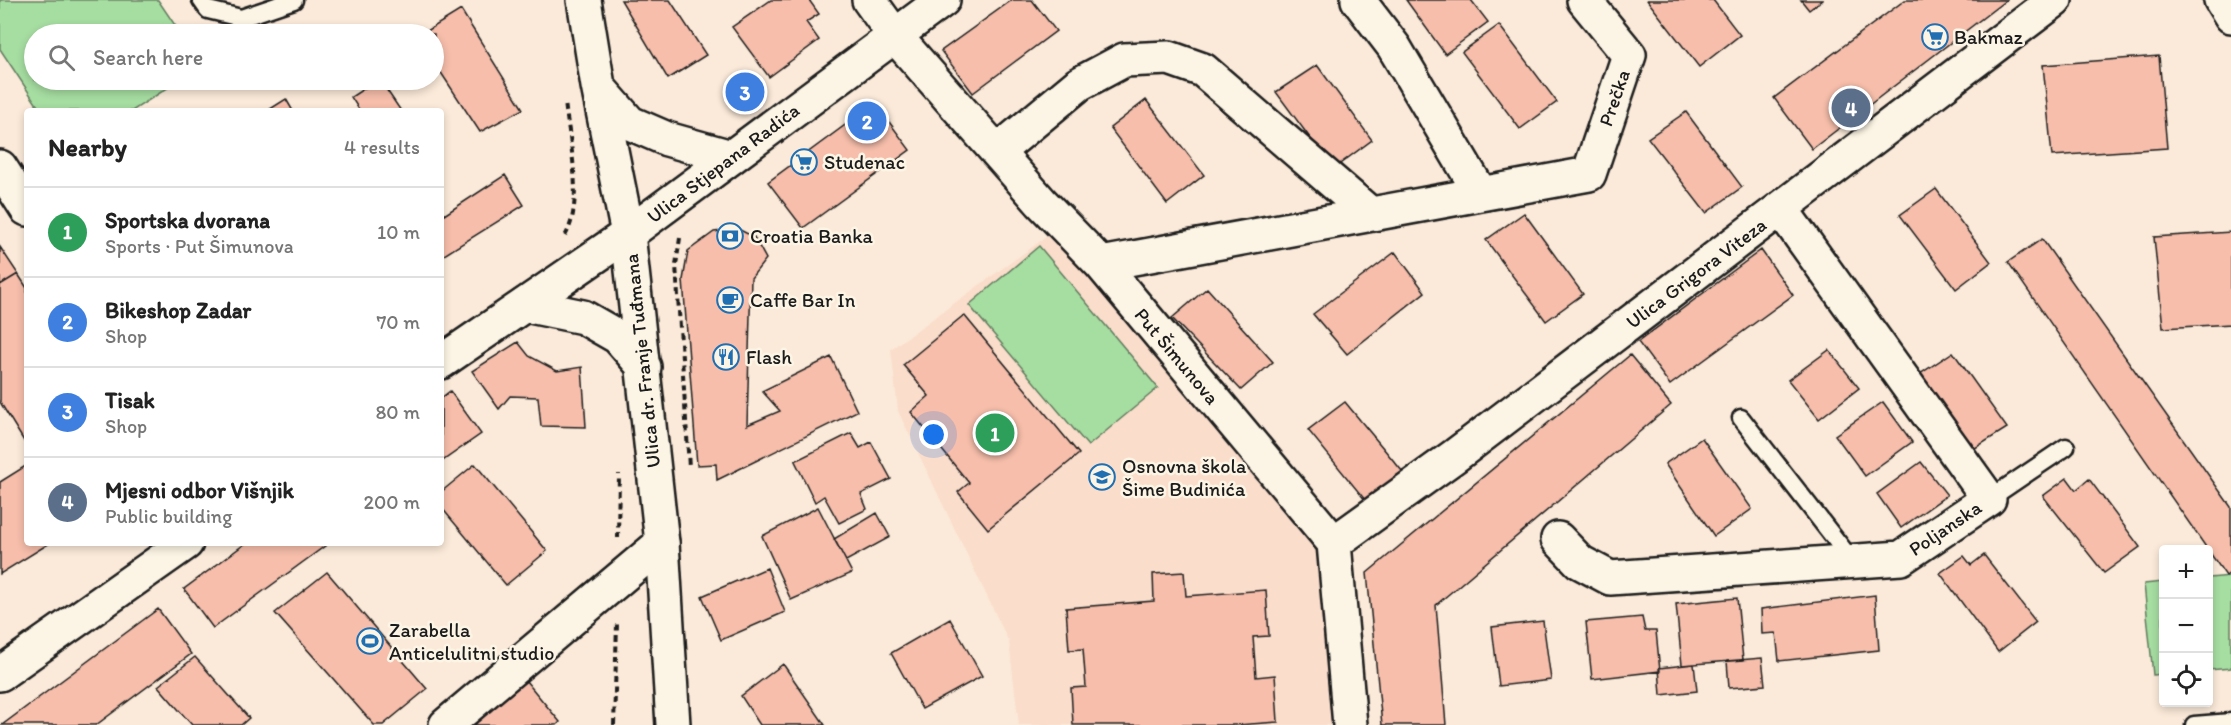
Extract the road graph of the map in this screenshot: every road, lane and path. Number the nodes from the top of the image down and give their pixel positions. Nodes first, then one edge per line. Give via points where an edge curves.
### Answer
1 (201, 0) edge
2 (294, 0) edge
3 (584, 0) edge
4 (868, 0) edge
5 (943, 0) edge
6 (1358, 0) edge
7 (1584, 0) edge
8 (2055, 0) edge
9 (2221, 0) edge
10 (2231, 16) edge
11 (895, 36) junction
12 (598, 86) junction
13 (564, 94) dead end
14 (997, 152) junction
15 (731, 157) junction
16 (0, 167) edge
17 (1480, 194) junction
18 (24, 204) edge
19 (1781, 208) junction
20 (1370, 213) junction
21 (687, 230) dead end
22 (628, 234) junction
23 (563, 238) dead end
24 (1101, 264) junction
25 (525, 305) junction
26 (444, 360) edge
27 (644, 367) junction
28 (1741, 418) dead end
29 (2066, 447) dead end
30 (619, 470) dead end
31 (690, 470) dead end
32 (1989, 499) junction
33 (1558, 539) dead end
34 (662, 543) junction
35 (1334, 543) junction
36 (182, 546) edge
37 (1853, 562) junction
38 (618, 582) junction
39 (0, 674) edge
40 (2231, 722) edge
41 (446, 725) edge
42 (614, 725) edge
43 (673, 725) edge
44 (1350, 725) edge
45 (2194, 725) edge

1 - 2 lane via 208,10 241,18
3 - 12 street, Ulica dr. Franje Tuđmana
4 - 11 street, Put Šimunova
5 - 11 street, Ulica Stjepana Radića
6 - 17 street via 1394,47
7 - 17 street, Prečka via 1629,55 1589,174
8 - 19 street, Ulica Grigora Viteza
9 - 10 street
11 - 14 street, Put Šimunova
11 - 15 street, Ulica Stjepana Radića
12 - 15 street via 630,123 667,139
12 - 22 street, Ulica dr. Franje Tuđmana
13 - 23 path via 576,201 571,225
14 - 20 street via 1079,84 1124,60 1169,58 1203,70
14 - 24 street, Put Šimunova
15 - 22 street, Ulica Stjepana Radića
16 - 18 street
17 - 20 street
19 - 32 street, Poljanska
19 - 35 street, Ulica Grigora Viteza
20 - 24 street
21 - 31 path via 679,239 676,265
22 - 25 street, Ulica Stjepana Radića
22 - 27 street, Ulica dr. Franje Tuđmana
24 - 35 street, Put Šimunova
25 - 26 street, Ulica Stjepana Radića
25 - 27 street via 584,317 618,337
27 - 34 street, Ulica dr. Franje Tuđmana
28 - 37 lane
29 - 32 lane
30 - 38 path
32 - 37 street, Poljanska via 1901,558
33 - 37 street, Poljanska via 1580,562 1610,578
34 - 38 street
34 - 43 street, Ulica dr. Franje Tuđmana
35 - 44 street
36 - 39 street
38 - 41 street
38 - 42 path
40 - 45 lane

